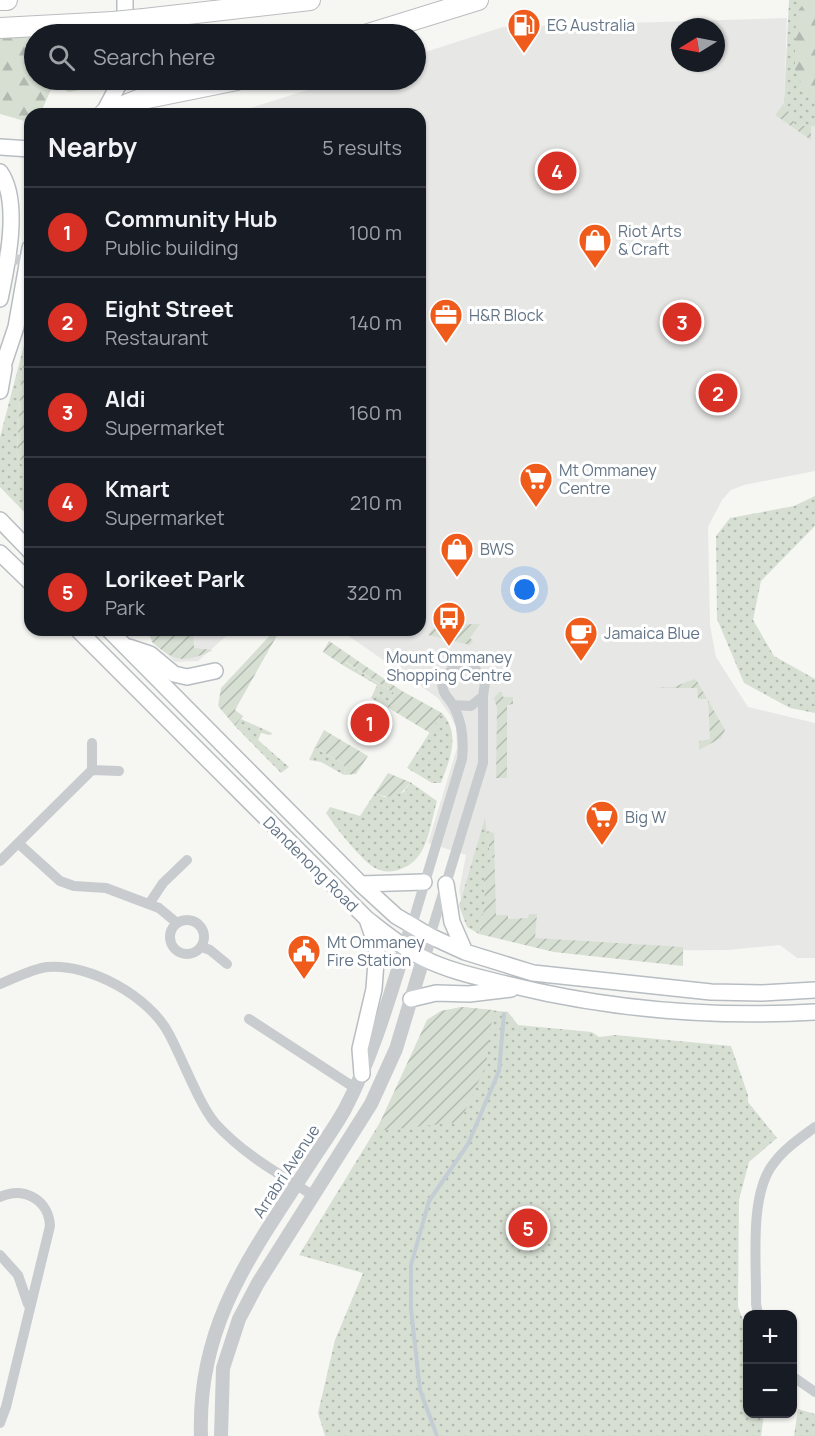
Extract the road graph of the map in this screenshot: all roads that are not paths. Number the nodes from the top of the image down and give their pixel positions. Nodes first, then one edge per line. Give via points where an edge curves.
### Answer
1 (0, 0) edge
2 (7, 0) edge
3 (125, 0) edge
4 (310, 0) edge
5 (478, 0) edge
6 (120, 24) edge
7 (130, 24) edge
8 (400, 24) edge
9 (0, 28) edge
10 (24, 28) edge
11 (116, 90) edge
12 (188, 90) edge
13 (107, 108) edge
14 (119, 108) edge
15 (0, 147) edge
16 (24, 149) edge
17 (0, 172) edge
18 (24, 256) edge
19 (3, 258) edge
20 (24, 288) edge
21 (0, 299) edge
22 (2, 371) edge
23 (0, 391) edge
24 (0, 520) edge
25 (24, 545) edge
26 (0, 553) edge
27 (24, 576) edge
28 (84, 636) edge
29 (115, 636) edge
30 (124, 645) junction
31 (215, 671) dead end
32 (483, 696) junction
33 (453, 705) junction
34 (92, 743) dead end
35 (92, 770) junction
36 (119, 771) dead end
37 (18, 843) junction
38 (187, 860) dead end
39 (0, 861) edge
40 (424, 882) junction
41 (361, 884) junction
42 (446, 884) junction
43 (149, 904) junction
44 (367, 919) junction
45 (177, 923) junction
46 (412, 924) junction
47 (430, 936) junction
48 (202, 947) junction
49 (404, 947) junction
50 (465, 952) junction
51 (424, 958) junction
52 (227, 964) dead end
53 (0, 984) edge
54 (520, 988) junction
55 (815, 990) edge
56 (411, 999) junction
57 (815, 1012) edge
58 (249, 1019) dead end
59 (362, 1074) junction
60 (355, 1088) junction
61 (815, 1127) edge
62 (296, 1185) junction
63 (314, 1196) junction
64 (0, 1197) edge
65 (0, 1255) edge
66 (28, 1310) junction
67 (757, 1310) edge
68 (797, 1380) edge
69 (815, 1392) edge
70 (0, 1423) edge
71 (201, 1436) edge
72 (221, 1436) edge

1 - 2 highway
3 - 6 main road
4 - 7 highway, bridge via 144,19
5 - 8 highway
9 - 10 highway
11 - 13 main road
12 - 14 highway
15 - 16 main road
17 - 19 main road via 11,201
18 - 19 street
19 - 21 main road
20 - 22 main road
22 - 23 main road
24 - 25 main road
26 - 27 main road
28 - 44 main road, Dandenong Road
29 - 30 main road, Dandenong Road
30 - 31 main road via 150,654 174,674 187,677
30 - 41 main road, Dandenong Road
32 - 33 street via 471,706
32 - 33 street via 485,683 479,671 460,664 448,670 442,682 444,695
32 - 42 street via 483,763
33 - 40 street via 464,740 462,759
34 - 35 street
35 - 36 street
35 - 37 street
37 - 39 street
37 - 43 street via 60,881 106,888
38 - 43 street via 163,883
40 - 41 main road
40 - 46 street
41 - 46 main road, Dandenong Road via 396,916
42 - 47 street
42 - 50 main road via 452,922
43 - 45 street
44 - 49 main road, Dandenong Road
44 - 59 main road via 377,948 374,989 360,1049
45 - 48 street via 190,920 200,925 205,936
45 - 48 street via 170,936 177,951 192,954
46 - 47 main road, Dandenong Road
46 - 49 street, Arrabri Avenue
47 - 50 main road, Dandenong Road
47 - 51 street
48 - 52 street
49 - 51 main road, Dandenong Road
49 - 59 street, Arrabri Avenue
50 - 55 main road, Dandenong Road via 533,973 711,992
51 - 54 main road, Dandenong Road
51 - 56 street
53 - 62 street via 47,967 79,970 131,994 168,1031 214,1122 255,1160
54 - 56 main road via 436,993
54 - 57 main road, Dandenong Road via 723,1015
56 - 63 street via 396,1049 371,1104
58 - 60 street
59 - 60 street, Arrabri Avenue
60 - 62 street, Arrabri Avenue
61 - 67 street via 788,1147 770,1169 759,1200
62 - 63 street
62 - 71 street, Arrabri Avenue via 222,1308 202,1387
63 - 72 street via 239,1319 223,1368
64 - 66 street via 18,1192 33,1196 46,1209 50,1221
65 - 66 street via 21,1280
66 - 70 street
68 - 69 street

